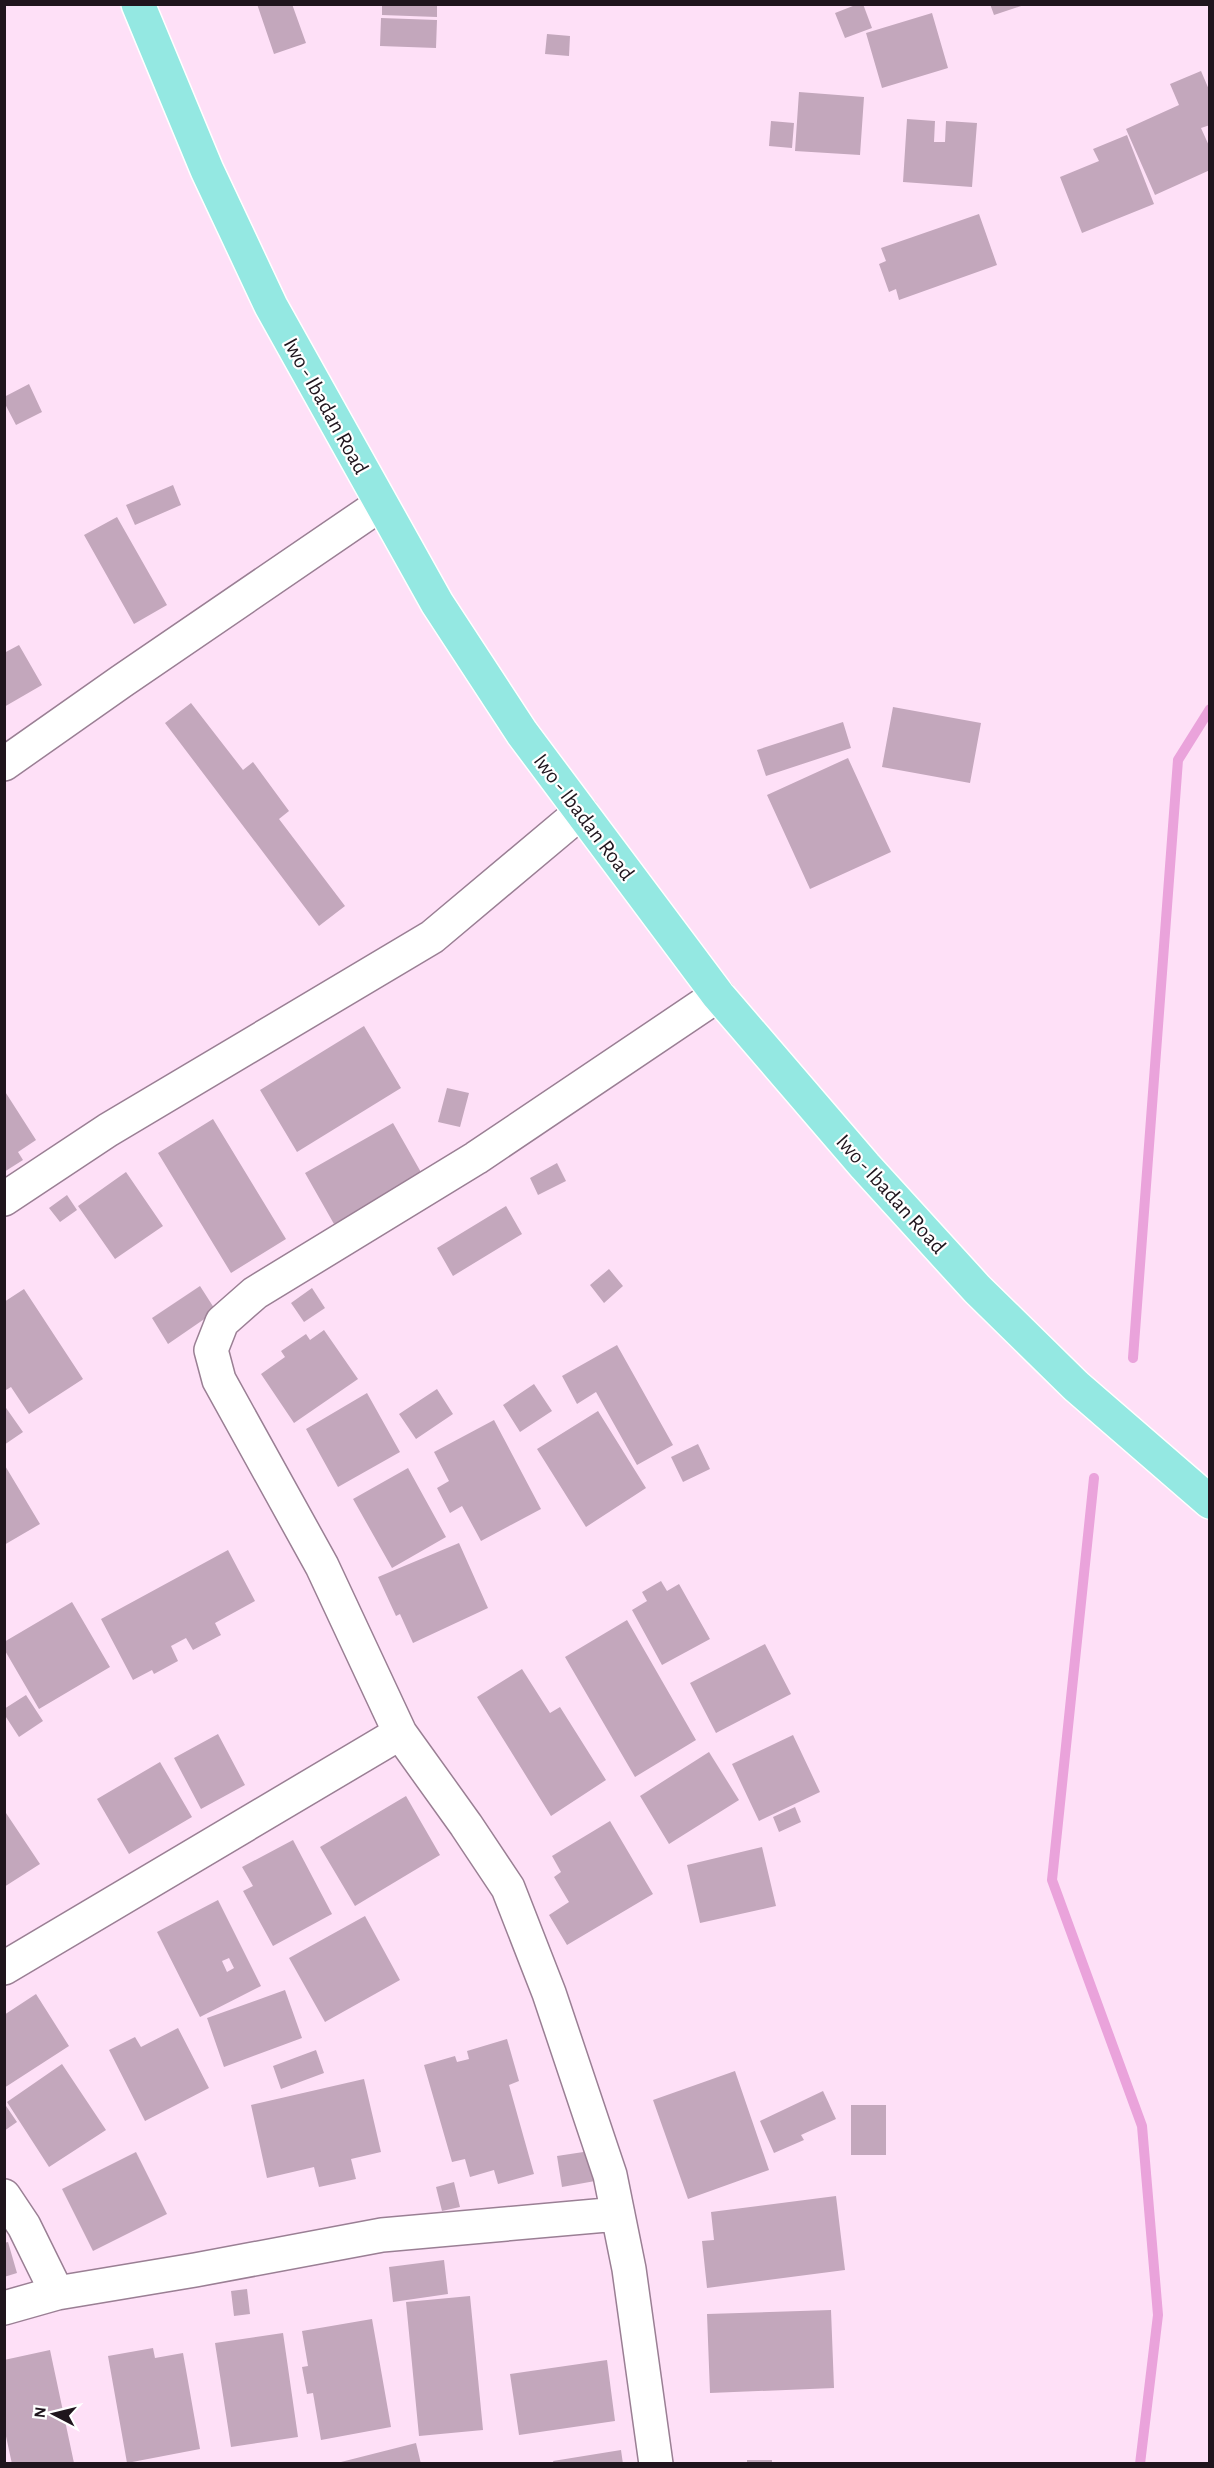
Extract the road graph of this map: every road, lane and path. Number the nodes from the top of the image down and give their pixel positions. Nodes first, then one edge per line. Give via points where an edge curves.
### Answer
1 (138, 4) edge
2 (381, 504) junction
3 (4, 764) edge
4 (581, 812) junction
5 (718, 995) junction
6 (4, 1199) edge
7 (1209, 1502) edge
8 (400, 1733) junction
9 (4, 1968) edge
10 (4, 2196) edge
11 (618, 2214) junction
12 (57, 2293) junction
13 (4, 2308) edge
14 (656, 2463) edge

1 - 2 main road, Iwo - Ibadan Road via 207,170 271,306
2 - 3 street
2 - 4 main road, Iwo - Ibadan Road via 444,613 522,733
4 - 5 main road, Iwo - Ibadan Road
4 - 6 street via 432,937 108,1130
5 - 7 main road, Iwo - Ibadan Road via 864,1166 977,1289 1076,1386
5 - 8 street via 476,1158 255,1293 222,1322 211,1350 219,1380 322,1566
8 - 9 street
8 - 11 street via 508,1888 549,1993 610,2175
10 - 12 street via 24,2226
11 - 12 street via 382,2235
11 - 14 street
12 - 13 street

